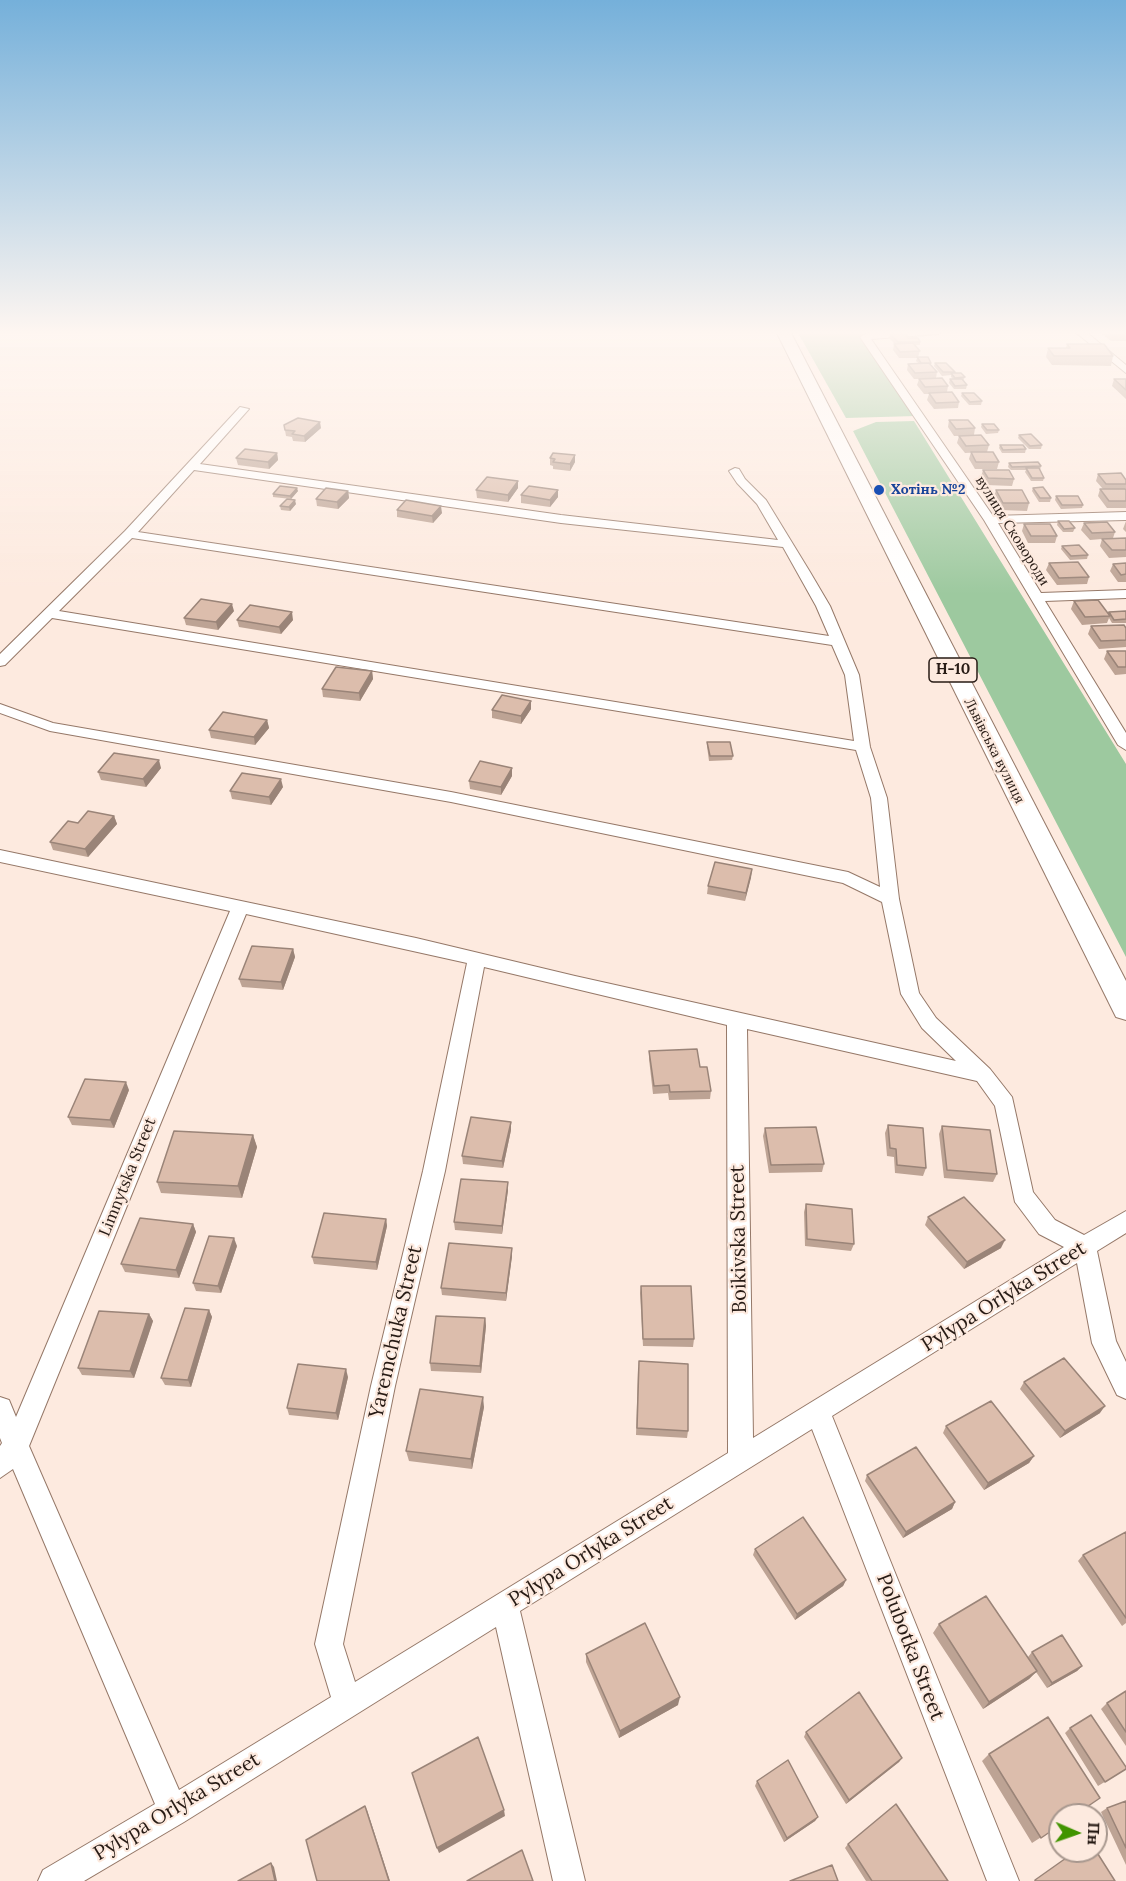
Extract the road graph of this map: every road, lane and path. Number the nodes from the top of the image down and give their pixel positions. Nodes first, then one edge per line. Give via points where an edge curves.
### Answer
1 (235, 419) edge
2 (827, 419) edge
3 (921, 419) edge
4 (193, 466) junction
5 (735, 471) dead end
6 (1126, 516) edge
7 (990, 520) junction
8 (129, 534) junction
9 (786, 544) junction
10 (1126, 594) edge
11 (1036, 597) junction
12 (51, 614) junction
13 (836, 642) junction
14 (0, 662) edge
15 (0, 708) edge
16 (1126, 745) edge
17 (862, 747) junction
18 (0, 856) edge
19 (890, 899) junction
20 (240, 907) junction
21 (477, 959) junction
22 (1126, 1009) edge
23 (737, 1020) junction
24 (983, 1075) junction
25 (1126, 1221) edge
26 (1085, 1247) junction
27 (1126, 1387) edge
28 (0, 1409) edge
29 (818, 1412) junction
30 (8, 1456) edge
31 (741, 1459) junction
32 (506, 1605) junction
33 (347, 1703) junction
34 (173, 1810) junction
35 (54, 1881) edge
36 (569, 1881) edge
37 (1003, 1881) edge

1 - 4 street
2 - 22 main road, Львівська вулиця / Н-10
3 - 7 street, вулиця Сковороди
4 - 8 street
4 - 9 street via 561,519
5 - 9 street via 762,502
6 - 7 street
7 - 11 street, вулиця Сковороди
8 - 12 street
8 - 13 street
9 - 13 street via 823,606
10 - 11 street
11 - 16 street, вулиця Сковороди
12 - 14 street
12 - 17 street
13 - 17 street via 852,675
15 - 19 street via 50,727 451,797 848,878
17 - 19 street via 879,798
18 - 20 street
19 - 24 street via 910,994 929,1023
20 - 21 street
20 - 30 street, Limnytska Street
21 - 23 street
21 - 33 street, Yaremchuka Street via 329,1644
23 - 24 street
23 - 31 street, Boikivska Street
24 - 26 street via 1005,1103 1023,1195 1047,1227
25 - 26 street, Pylypa Orlyka Street
26 - 27 street via 1104,1343
26 - 29 street, Pylypa Orlyka Street
28 - 30 street
29 - 31 street, Pylypa Orlyka Street
29 - 37 street, Polubotka Street
30 - 34 street
31 - 32 street, Pylypa Orlyka Street
32 - 33 street, Pylypa Orlyka Street
32 - 36 street
33 - 34 street, Pylypa Orlyka Street
34 - 35 street, Pylypa Orlyka Street

